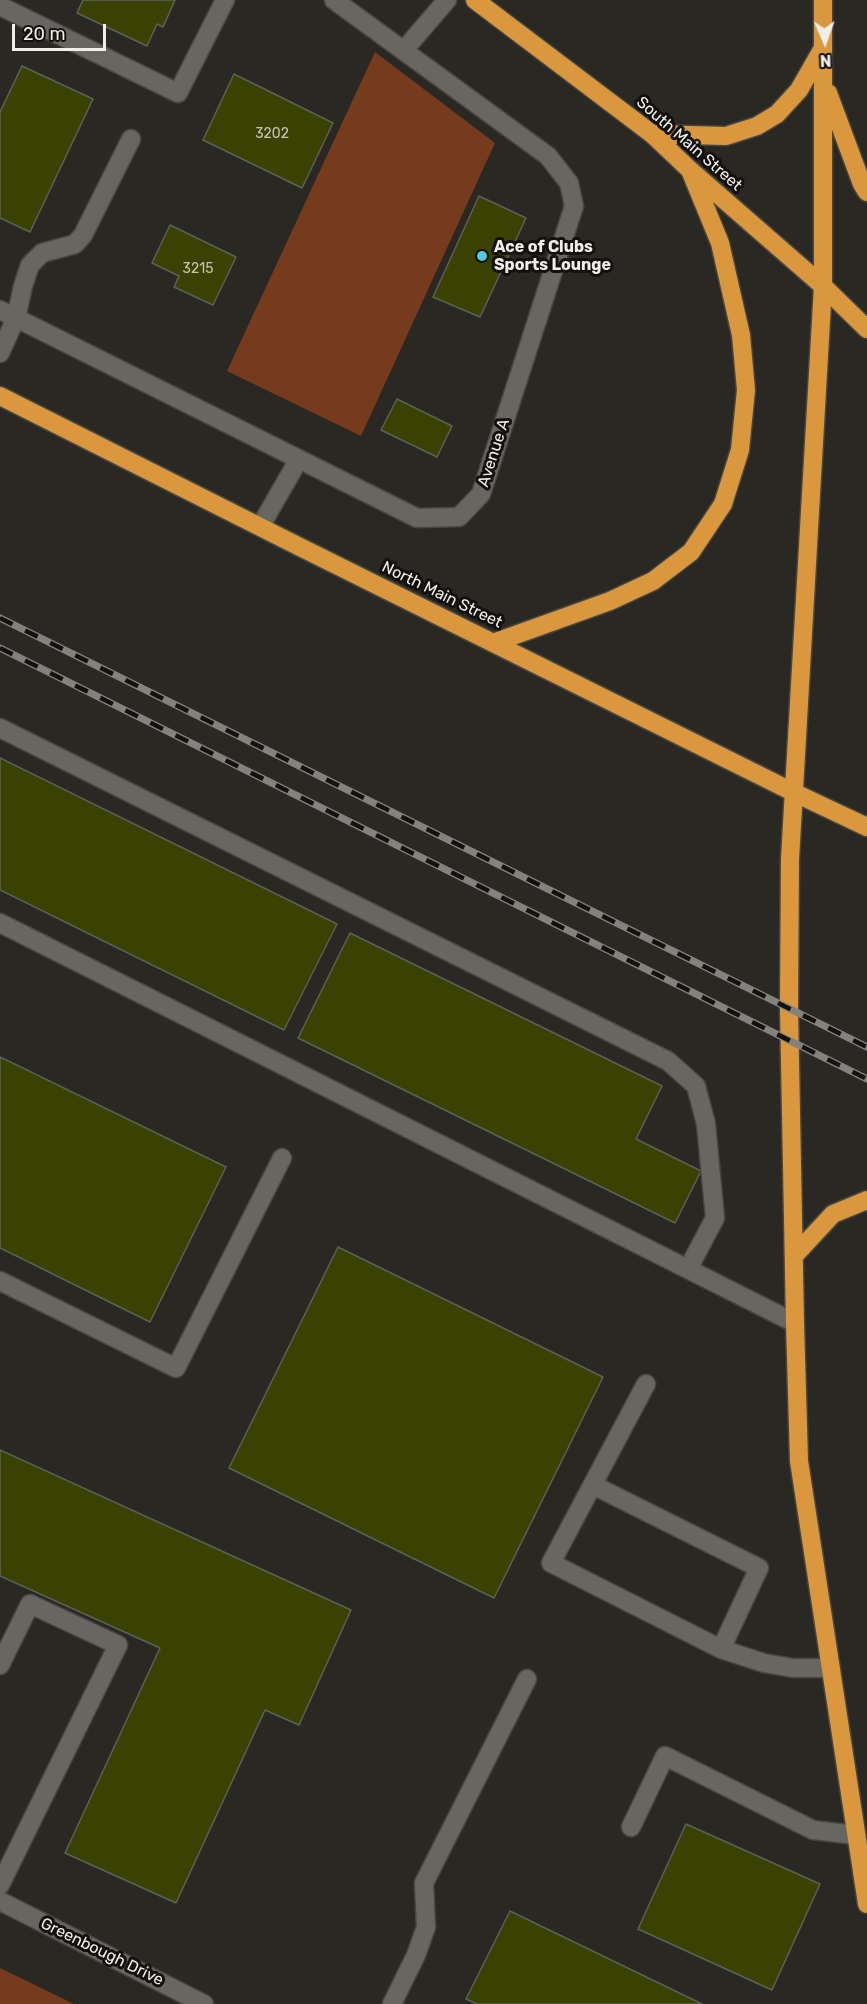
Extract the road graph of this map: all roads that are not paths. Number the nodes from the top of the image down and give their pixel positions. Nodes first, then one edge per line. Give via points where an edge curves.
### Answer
1 (225, 0) edge
2 (334, 0) edge
3 (447, 0) edge
4 (475, 0) edge
5 (823, 0) edge
6 (0, 6) edge
7 (824, 46) junction
8 (404, 50) junction
9 (824, 82) junction
10 (652, 134) junction
11 (131, 139) dead end
12 (690, 170) junction
13 (865, 188) edge
14 (823, 286) junction
15 (8, 314) edge
16 (865, 327) edge
17 (0, 353) edge
18 (0, 396) edge
19 (299, 459) junction
20 (260, 527) junction
21 (493, 643) junction
22 (0, 728) edge
23 (795, 793) junction
24 (862, 824) edge
25 (0, 923) edge
26 (282, 1158) dead end
27 (863, 1201) edge
28 (794, 1256) junction
29 (688, 1269) junction
30 (0, 1281) edge
31 (795, 1323) junction
32 (646, 1384) dead end
33 (592, 1485) junction
34 (721, 1649) junction
35 (0, 1665) edge
36 (831, 1668) junction
37 (527, 1679) dead end
38 (632, 1827) dead end
39 (856, 1835) junction
40 (0, 1885) edge
41 (0, 1901) edge
42 (867, 1904) edge
43 (204, 2004) edge
44 (392, 2004) edge

1 - 6 street via 178,93
2 - 8 street, Avenue A
3 - 8 street
4 - 10 highway, South Main Street
5 - 7 highway
7 - 9 highway
7 - 10 highway via 798,90 777,114 757,126 726,136
8 - 19 street, Avenue A via 548,156 568,183 574,206 481,494 459,517 417,518
9 - 13 highway
9 - 14 highway
10 - 12 highway, South Main Street
11 - 15 street via 83,235 75,244 42,253 30,265
12 - 14 highway, South Main Street
12 - 21 highway via 720,243 741,335 746,390 740,450 723,504 691,552 653,582
14 - 16 highway, South Main Street
14 - 23 highway
15 - 17 street
15 - 19 street, Avenue A
18 - 20 highway, North Main Street
19 - 20 street
20 - 21 highway, North Main Street
21 - 23 highway, North Main Street
22 - 29 street via 668,1061 696,1086 706,1124 713,1195 715,1218
23 - 24 highway, North Main Street
23 - 28 highway via 790,859 789,996
25 - 29 street
26 - 30 street via 177,1368
27 - 28 highway via 833,1214
28 - 31 highway
29 - 31 street
31 - 36 highway via 799,1461
32 - 33 street
33 - 34 street via 759,1568
33 - 34 street via 551,1563
34 - 36 street via 764,1664
35 - 40 street via 30,1604 118,1645
36 - 39 highway
37 - 44 street via 424,1883 426,1927
38 - 39 street via 665,1756 813,1830
39 - 42 highway
41 - 43 street, Greenbough Drive

